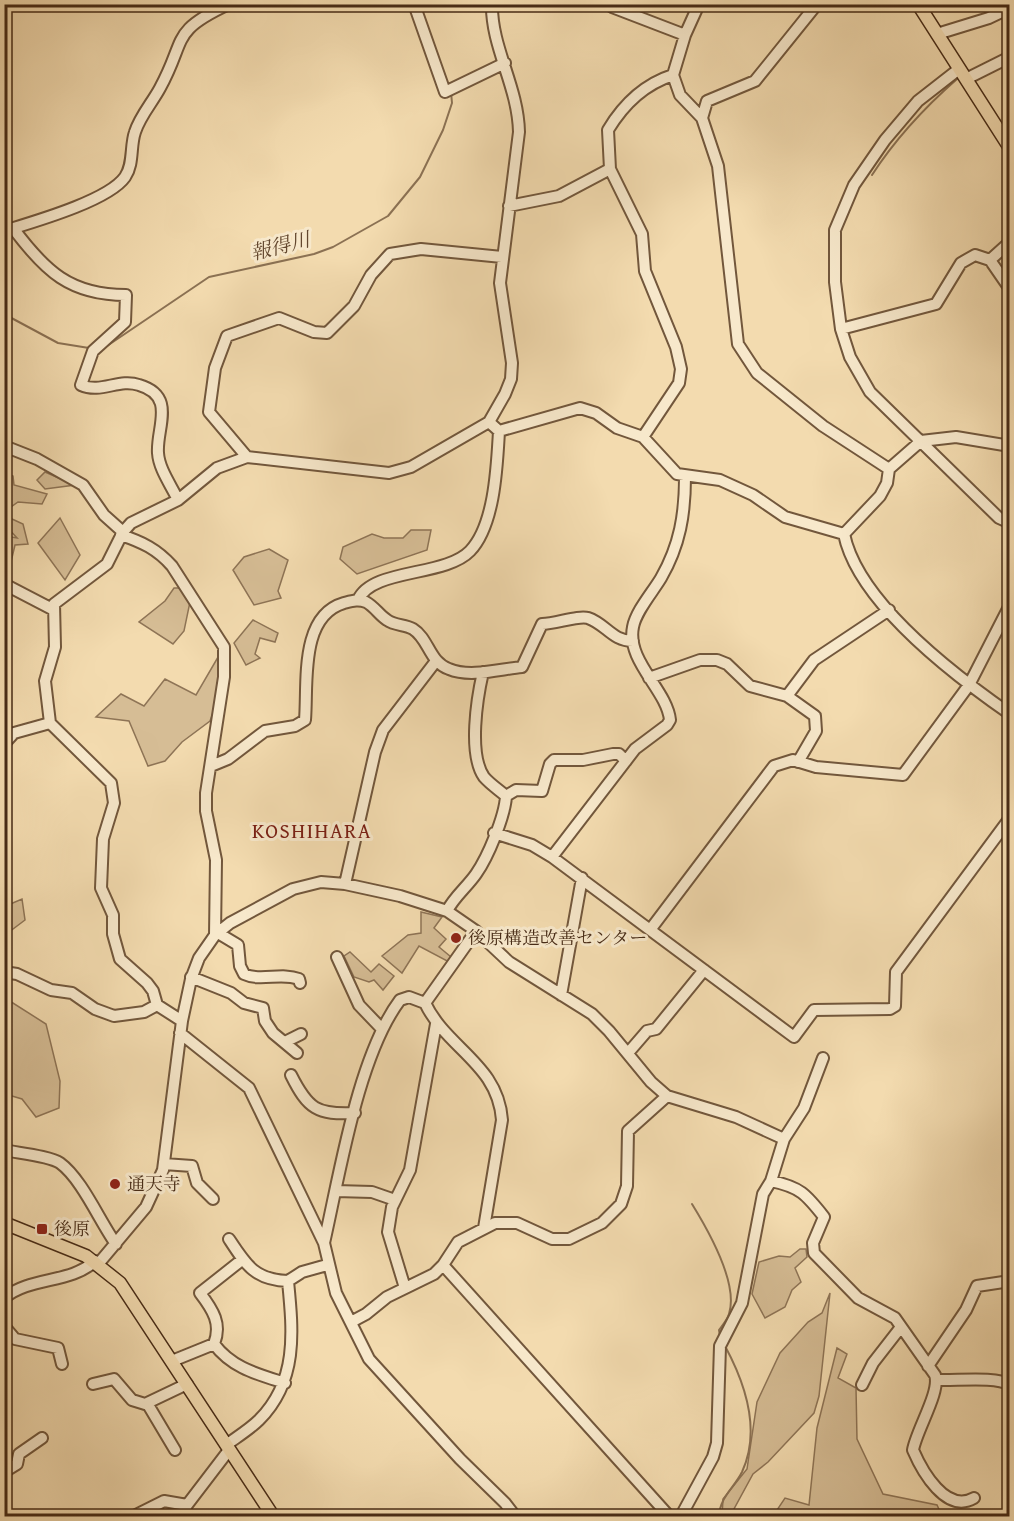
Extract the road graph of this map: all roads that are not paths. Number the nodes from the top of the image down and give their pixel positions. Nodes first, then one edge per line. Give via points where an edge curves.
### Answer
1 (229, 4) edge
2 (414, 4) edge
3 (492, 4) edge
4 (612, 4) edge
5 (699, 4) edge
6 (817, 4) edge
7 (918, 4) edge
8 (1010, 8) edge
9 (937, 34) junction
10 (685, 35) junction
11 (1010, 57) edge
12 (506, 63) junction
13 (963, 74) junction
14 (673, 75) junction
15 (702, 118) junction
16 (1010, 148) edge
17 (610, 169) junction
18 (509, 206) junction
19 (9, 230) edge
20 (1010, 242) edge
21 (502, 256) junction
22 (990, 260) junction
23 (1010, 288) edge
24 (842, 329) junction
25 (489, 422) junction
26 (500, 431) junction
27 (643, 436) junction
28 (921, 441) junction
29 (4, 446) edge
30 (1010, 446) edge
31 (247, 457) junction
32 (889, 469) junction
33 (685, 477) junction
34 (178, 500) junction
35 (1010, 523) edge
36 (122, 533) junction
37 (844, 534) junction
38 (4, 584) edge
39 (358, 600) junction
40 (1010, 605) edge
41 (54, 610) junction
42 (889, 610) junction
43 (633, 640) junction
44 (436, 661) junction
45 (483, 672) junction
46 (649, 678) junction
47 (969, 685) junction
48 (787, 696) junction
49 (1010, 714) edge
50 (50, 723) junction
51 (4, 744) edge
52 (626, 761) junction
53 (798, 762) junction
54 (212, 765) junction
55 (506, 796) junction
56 (1010, 818) edge
57 (495, 832) junction
58 (552, 857) junction
59 (582, 878) junction
60 (345, 884) junction
61 (447, 911) junction
62 (650, 930) junction
63 (476, 932) junction
64 (216, 934) junction
65 (338, 957) dead end
66 (704, 970) junction
67 (4, 972) edge
68 (191, 976) junction
69 (300, 983) dead end
70 (561, 995) junction
71 (425, 1003) junction
72 (157, 1005) junction
73 (182, 1020) junction
74 (436, 1024) junction
75 (381, 1028) junction
76 (180, 1033) junction
77 (302, 1034) dead end
78 (285, 1042) junction
79 (297, 1053) dead end
80 (628, 1053) junction
81 (823, 1058) dead end
82 (291, 1075) dead end
83 (667, 1096) junction
84 (355, 1113) junction
85 (784, 1139) junction
86 (4, 1150) edge
87 (164, 1164) junction
88 (771, 1181) junction
89 (336, 1191) junction
90 (213, 1199) dead end
91 (395, 1200) junction
92 (4, 1224) edge
93 (484, 1228) junction
94 (230, 1239) dead end
95 (324, 1243) junction
96 (116, 1244) junction
97 (243, 1259) junction
98 (97, 1262) junction
99 (327, 1265) junction
100 (443, 1265) junction
101 (288, 1281) junction
102 (1010, 1281) edge
103 (405, 1288) junction
104 (4, 1298) edge
105 (351, 1322) junction
106 (4, 1326) edge
107 (901, 1327) junction
108 (214, 1344) junction
109 (172, 1360) junction
110 (62, 1364) dead end
111 (928, 1366) junction
112 (937, 1380) junction
113 (285, 1383) junction
114 (93, 1384) dead end
115 (187, 1384) junction
116 (862, 1385) dead end
117 (1010, 1385) edge
118 (147, 1403) junction
119 (42, 1437) dead end
120 (228, 1448) junction
121 (175, 1450) dead end
122 (4, 1472) edge
123 (974, 1498) dead end
124 (187, 1505) junction
125 (134, 1516) edge
126 (182, 1516) edge
127 (273, 1516) edge
128 (515, 1516) edge
129 (669, 1516) edge
130 (681, 1516) edge

1 - 19 street via 204,16 184,32 137,127 125,177 70,209
2 - 12 street via 445,92
3 - 12 street via 497,39
4 - 10 street
5 - 10 street
6 - 15 street via 755,81 707,101
7 - 9 main road
8 - 9 street
9 - 13 main road
10 - 14 street
11 - 13 street
12 - 18 street via 519,121
13 - 16 main road
13 - 24 street via 918,101 854,184 835,230 835,282
14 - 15 street via 680,95
14 - 17 street via 656,81 616,117 608,130
15 - 32 street via 718,166 738,344 757,373 823,426
17 - 18 street via 560,196
17 - 27 street via 642,234 645,271 681,369 679,383
18 - 21 street
19 - 34 street via 37,260 68,283 82,290 126,295 125,322 93,351 81,385 91,390 136,384 153,394 163,410 158,453
20 - 22 street
21 - 25 street via 500,283 510,337 511,379
21 - 31 street via 421,249 390,254 371,275 354,306 327,333 279,318 227,336 215,368 209,412
22 - 23 street
22 - 24 street via 975,255 961,263 936,304
24 - 28 street via 850,357 870,392
25 - 26 street
25 - 31 street via 411,467 389,473
26 - 27 street via 580,408 596,412 617,428
26 - 39 street via 499,470 488,516 471,550 452,562 370,587
27 - 33 street via 677,474
28 - 30 street via 956,437
28 - 32 street
28 - 35 street via 999,518
29 - 36 street via 83,485
31 - 34 street via 217,468
32 - 37 street via 880,496
33 - 37 street via 720,480 753,495 785,517
33 - 43 street via 685,514 680,537 633,625
34 - 36 street via 141,516
36 - 41 street via 107,564 54,604
36 - 54 street via 149,545 166,560 224,647 224,677
37 - 42 street via 853,563
38 - 41 street
39 - 44 street via 379,610 386,620 412,628
39 - 54 street via 336,605 318,620 304,681 305,720 299,725 265,731 228,759
40 - 47 street
41 - 50 street via 55,647 45,681
42 - 47 street
42 - 48 street via 814,660
43 - 45 street via 622,641 584,617 542,624 522,667
43 - 46 street
44 - 45 street via 451,670
44 - 60 street via 383,730
45 - 55 street via 474,718 480,769 485,779
46 - 48 street via 710,658 727,664 750,686
46 - 52 street via 670,720
47 - 49 street
47 - 53 street via 903,775
48 - 53 street via 815,716 816,731
50 - 51 street via 14,733
50 - 72 street via 111,783 114,803 102,839 101,888 113,915 120,959 147,983
52 - 55 street via 613,753 583,760 554,760 542,790 516,790
52 - 58 street
53 - 62 street via 785,761 765,776
54 - 64 street via 206,811 216,860
55 - 57 street
56 - 66 street via 896,972 895,1006 890,1009 814,1010 794,1037
57 - 58 street
57 - 61 street via 476,874
58 - 59 street
59 - 62 street
59 - 70 street
60 - 61 street
60 - 64 street via 321,882 293,890
61 - 63 street
62 - 66 street
63 - 70 street via 509,962
63 - 71 street
64 - 68 street
64 - 69 street via 238,945 244,974 288,976
65 - 75 street via 359,1005
66 - 80 street via 656,1029 647,1031
67 - 72 street via 51,990 72,993 114,1016 144,1012
68 - 73 street
68 - 78 street via 231,993 243,1003 263,1008 269,1028
70 - 80 street via 592,1014
71 - 74 street
71 - 75 street via 409,997 399,1000
72 - 73 street
73 - 76 street
74 - 91 street via 410,1170
74 - 93 street via 483,1069 501,1108
75 - 84 street
76 - 87 street
76 - 95 street via 249,1088
77 - 78 street
78 - 79 street
80 - 83 street
81 - 85 street via 804,1108
82 - 84 street via 302,1096 314,1107 329,1114
83 - 85 street via 736,1117
83 - 93 street via 628,1131 627,1186 621,1204 602,1223 569,1239 552,1239 517,1223 495,1223
84 - 89 street
85 - 88 street
86 - 96 street via 60,1163 94,1203 100,1221
87 - 90 street via 192,1166 197,1183
87 - 96 street via 146,1207
88 - 107 street via 801,1190 824,1217 813,1243 814,1253 852,1294 896,1318
88 - 130 street via 763,1194 742,1303 720,1346 717,1443
89 - 91 street via 372,1192
89 - 95 street
91 - 103 street via 388,1232
92 - 98 main road
93 - 100 street via 458,1242
94 - 97 street
95 - 99 street
96 - 98 street
97 - 101 street via 262,1277
97 - 108 street via 200,1293 216,1318 218,1333
98 - 104 street via 80,1273 24,1286
98 - 109 main road via 122,1286
99 - 101 street via 302,1272
99 - 105 street
100 - 103 street via 434,1274
100 - 129 street
101 - 113 street via 291,1360
102 - 111 street via 977,1286 966,1310
103 - 105 street
105 - 128 street via 369,1359
106 - 110 street via 15,1339 58,1347
107 - 111 street
107 - 116 street via 873,1363
108 - 109 street
108 - 113 street via 230,1362
109 - 115 main road
111 - 112 street
112 - 117 street via 988,1379
112 - 123 street via 913,1450 922,1471 950,1499
113 - 120 street via 258,1421
114 - 118 street via 114,1379 132,1400
115 - 118 street
115 - 120 main road
118 - 121 street
119 - 122 street via 19,1454 17,1464
120 - 124 street
120 - 127 main road
124 - 125 street via 164,1501
124 - 126 street

